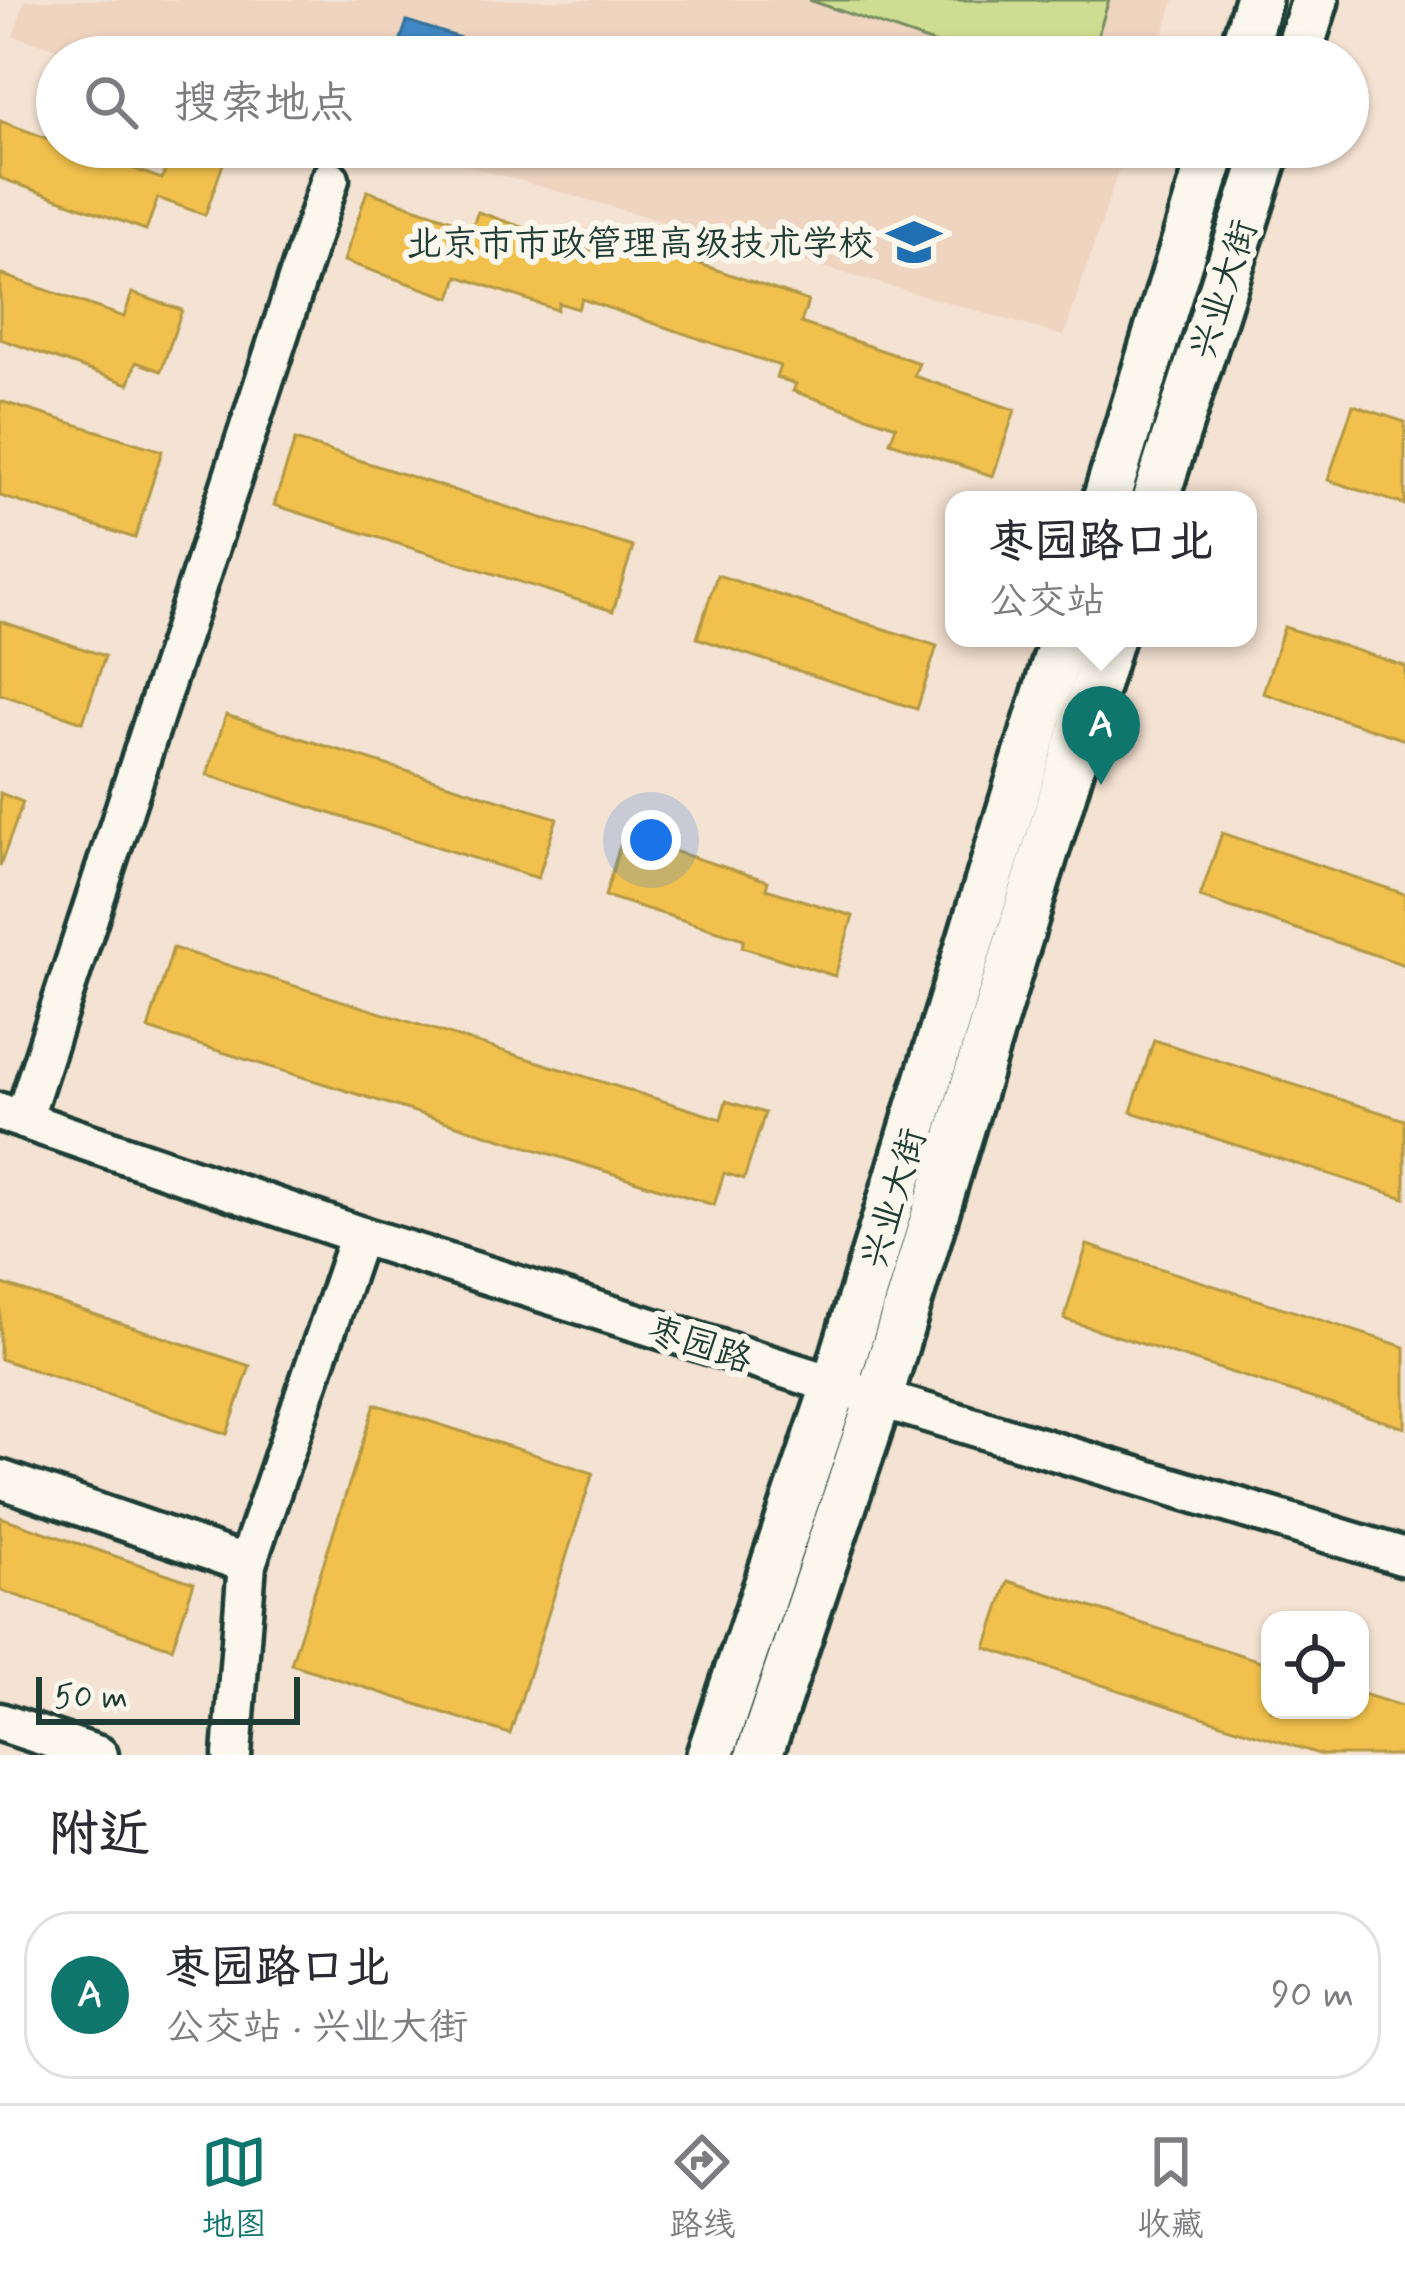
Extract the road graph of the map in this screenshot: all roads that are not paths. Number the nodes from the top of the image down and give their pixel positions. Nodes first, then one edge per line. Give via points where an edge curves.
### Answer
1 (1258, 0) edge
2 (1315, 0) edge
3 (1247, 36) edge
4 (1304, 36) edge
5 (1208, 168) edge
6 (1261, 168) edge
7 (330, 178) dead end
8 (1109, 491) edge
9 (1158, 491) edge
10 (1061, 647) edge
11 (1107, 647) edge
12 (12, 1116) edge
13 (359, 1235) junction
14 (835, 1385) junction
15 (879, 1398) junction
16 (0, 1479) edge
17 (1405, 1557) edge
18 (248, 1564) junction
19 (0, 1722) edge
20 (99, 1755) edge
21 (232, 1755) edge
22 (710, 1755) edge
23 (759, 1755) edge

1 - 3 main road
2 - 4 main road
5 - 8 main road, 兴业大街
6 - 9 main road, 兴业大街
7 - 12 street
10 - 14 main road, 兴业大街
11 - 15 main road, 兴业大街
12 - 13 street, 枣园路
13 - 14 street, 枣园路
13 - 18 street
14 - 15 street, 枣园路
14 - 22 main road, 兴业大街
15 - 17 street, 枣园路
15 - 23 main road, 兴业大街
16 - 18 street
18 - 21 street
19 - 20 street

